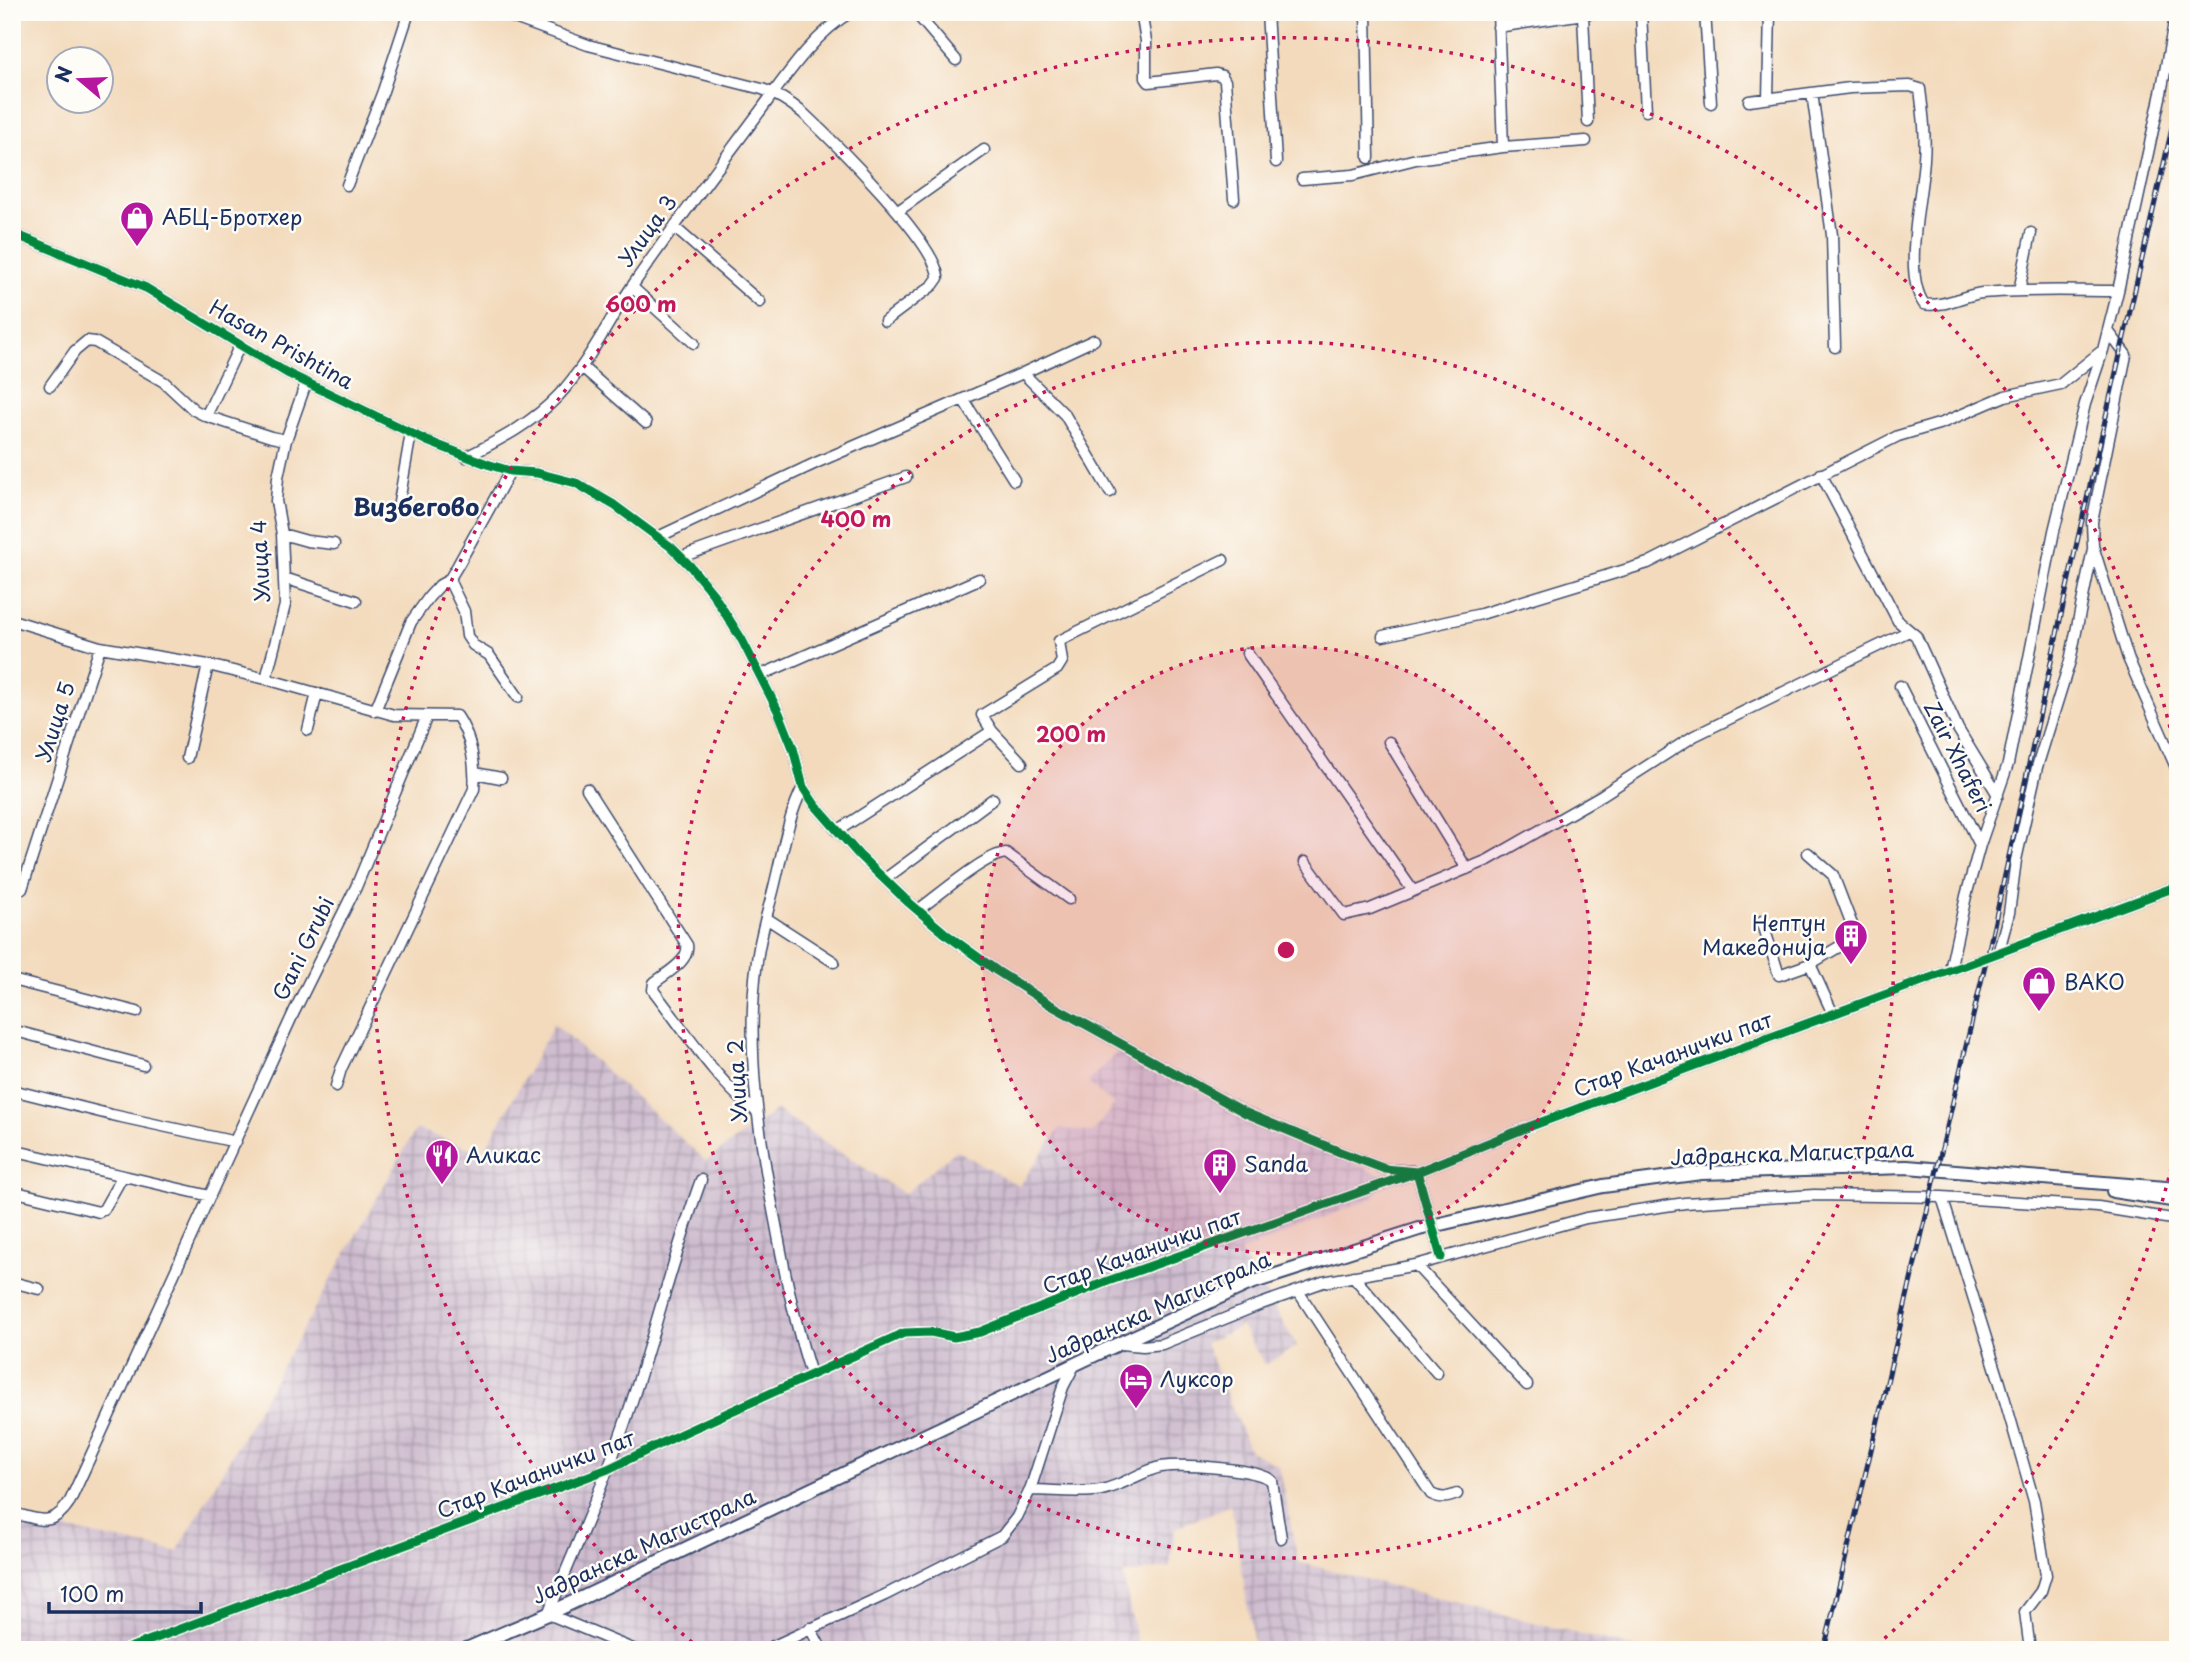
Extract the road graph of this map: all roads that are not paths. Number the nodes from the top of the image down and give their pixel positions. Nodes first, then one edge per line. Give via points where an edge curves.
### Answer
1 (410, 12) edge
2 (851, 12) edge
3 (915, 12) edge
4 (1142, 12) edge
5 (1267, 12) edge
6 (1366, 12) edge
7 (1498, 12) edge
8 (1597, 12) edge
9 (1641, 12) edge
10 (1705, 12) edge
11 (1770, 12) edge
12 (2176, 12) edge
13 (500, 13) edge
14 (1583, 15) junction
15 (833, 16) edge
16 (1498, 27) junction
17 (956, 60) dead end
18 (774, 93) junction
19 (1812, 93) junction
20 (1768, 98) junction
21 (1749, 101) dead end
22 (1711, 103) dead end
23 (1646, 111) dead end
24 (1588, 121) dead end
25 (1586, 141) dead end
26 (1503, 147) junction
27 (984, 150) dead end
28 (1369, 158) dead end
29 (1276, 162) dead end
30 (1302, 179) dead end
31 (347, 185) dead end
32 (1234, 199) dead end
33 (898, 211) junction
34 (674, 227) junction
35 (12, 233) edge
36 (2031, 233) dead end
37 (632, 287) junction
38 (2019, 291) junction
39 (2118, 291) junction
40 (760, 302) dead end
41 (885, 321) dead end
42 (2108, 331) junction
43 (1094, 340) dead end
44 (694, 343) dead end
45 (240, 345) junction
46 (1835, 347) dead end
47 (2103, 350) junction
48 (582, 367) junction
49 (1023, 373) junction
50 (306, 383) junction
51 (50, 386) dead end
52 (963, 399) junction
53 (206, 416) junction
54 (646, 424) dead end
55 (411, 433) junction
56 (286, 440) junction
57 (466, 457) junction
58 (510, 471) junction
59 (1821, 474) junction
60 (906, 477) dead end
61 (1014, 480) dead end
62 (1110, 492) dead end
63 (399, 502) dead end
64 (282, 534) junction
65 (658, 537) junction
66 (334, 544) dead end
67 (2094, 547) junction
68 (681, 557) junction
69 (1223, 560) dead end
70 (284, 578) junction
71 (978, 579) dead end
72 (449, 580) junction
73 (356, 601) dead end
74 (12, 620) edge
75 (1909, 631) junction
76 (1383, 636) dead end
77 (100, 647) junction
78 (1247, 653) dead end
79 (208, 666) junction
80 (761, 675) junction
81 (266, 679) junction
82 (1900, 686) dead end
83 (317, 693) junction
84 (518, 697) dead end
85 (375, 711) junction
86 (427, 716) junction
87 (308, 730) dead end
88 (992, 731) junction
89 (1389, 742) dead end
90 (187, 758) dead end
91 (1022, 763) dead end
92 (2178, 772) edge
93 (475, 773) junction
94 (501, 778) dead end
95 (803, 787) junction
96 (587, 789) dead end
97 (1998, 795) junction
98 (993, 799) dead end
99 (837, 831) junction
100 (1980, 845) junction
101 (1808, 853) dead end
102 (1305, 862) dead end
103 (1466, 869) junction
104 (885, 879) junction
105 (2178, 886) edge
106 (22, 889) dead end
107 (1413, 891) junction
108 (1069, 899) dead end
109 (918, 910) junction
110 (766, 918) junction
111 (1762, 921) dead end
112 (1999, 950) junction
113 (834, 962) dead end
114 (1810, 964) junction
115 (1950, 970) junction
116 (12, 980) edge
117 (137, 1012) dead end
118 (1833, 1014) junction
119 (12, 1030) edge
120 (143, 1065) dead end
121 (336, 1086) dead end
122 (12, 1090) edge
123 (756, 1111) junction
124 (236, 1142) junction
125 (12, 1150) edge
126 (1417, 1172) junction
127 (1999, 1173) junction
128 (122, 1177) junction
129 (701, 1180) dead end
130 (2178, 1189) edge
131 (12, 1191) edge
132 (210, 1196) junction
133 (1942, 1197) junction
134 (2178, 1201) edge
135 (2178, 1220) edge
136 (1441, 1256) junction
137 (1416, 1265) junction
138 (1353, 1276) junction
139 (12, 1282) edge
140 (39, 1289) dead end
141 (1298, 1291) junction
142 (1121, 1344) junction
143 (1074, 1366) junction
144 (1437, 1373) dead end
145 (811, 1374) junction
146 (1527, 1385) dead end
147 (608, 1469) junction
148 (1030, 1490) junction
149 (1457, 1494) dead end
150 (12, 1513) edge
151 (1281, 1538) dead end
152 (548, 1614) junction
153 (810, 1628) junction
154 (124, 1650) edge
155 (464, 1650) edge
156 (635, 1650) edge
157 (765, 1650) edge
158 (822, 1650) edge
159 (2030, 1650) edge

1 - 31 street
2 - 15 street, Улица 3
3 - 17 street
4 - 32 street via 1149,82 1222,76
5 - 29 street
6 - 28 street
7 - 16 street
8 - 14 street
9 - 23 street
10 - 22 street
11 - 20 street
12 - 39 street
13 - 18 street via 588,45
14 - 16 street
14 - 24 street
15 - 18 street, Улица 3
16 - 26 street
18 - 33 street via 802,112
18 - 34 street, Улица 3
19 - 20 street
19 - 38 street via 1860,87 1920,89 1925,128 1915,235 1919,297 1932,306 1979,294
19 - 46 street via 1832,235
20 - 21 street
25 - 26 street
26 - 30 street
27 - 33 street
33 - 41 street via 935,263 938,278
34 - 37 street, Улица 3
34 - 40 street
35 - 45 street, Hasan Prishtina via 146,288
36 - 38 street
37 - 44 street
37 - 48 street, Улица 3
38 - 39 street
39 - 42 street
42 - 47 street
42 - 67 street via 2126,355 2092,522
43 - 49 street
45 - 50 street, Hasan Prishtina
45 - 53 street
47 - 59 street via 2061,384 2005,396 1942,424 1898,436
47 - 97 street via 2054,531
48 - 54 street
48 - 57 street, Улица 3 via 538,414
49 - 52 street
49 - 62 street via 1065,415
50 - 55 street, Hasan Prishtina
50 - 56 street, Улица 4
51 - 53 street via 75,351 87,341 95,342 164,382 194,411
52 - 61 street
52 - 65 street
53 - 56 street
55 - 57 street, Hasan Prishtina
55 - 63 street
56 - 64 street, Улица 4 via 276,500
57 - 58 street, Hasan Prishtina
58 - 65 street, Hasan Prishtina via 576,483
58 - 72 street
59 - 75 street via 1898,621
59 - 76 street via 1648,563 1481,614
60 - 68 street
64 - 66 street
64 - 70 street, Улица 4
65 - 68 street, Hasan Prishtina
67 - 92 street via 2128,657
67 - 112 street via 2070,661 2037,767
68 - 80 street, Hasan Prishtina via 713,594
69 - 88 street via 1059,641 1062,661 1057,669 982,715
70 - 73 street
70 - 81 street, Улица 4 via 285,605
71 - 80 street
72 - 84 street via 464,611 467,636 489,655
72 - 85 street via 411,622
74 - 77 street
75 - 97 street via 1916,636 1958,729
75 - 103 street via 1694,736 1602,795
77 - 79 street
77 - 106 street, Улица 5
78 - 107 street
79 - 81 street
79 - 90 street
80 - 95 street, Hasan Prishtina via 788,736
81 - 83 street
82 - 100 street, Zair Xhaferi
83 - 85 street
83 - 87 street
85 - 86 street
86 - 93 street via 457,716
86 - 124 street, Gani Grubi via 356,887
88 - 91 street
88 - 99 street
89 - 103 street
93 - 94 street
93 - 121 street via 470,800
95 - 99 street, Hasan Prishtina
95 - 110 street, Улица 2 via 793,806
96 - 123 street via 688,948 686,957 654,983 653,990 741,1101
97 - 100 street
98 - 104 street
99 - 104 street, Hasan Prishtina
100 - 115 street
101 - 114 street via 1833,875 1854,930 1854,938
102 - 107 street via 1344,915
103 - 107 street
104 - 109 street, Hasan Prishtina
105 - 112 street, Стар Качанички пат
108 - 109 street via 1006,853 985,861
109 - 126 street, Hasan Prishtina via 997,971 1049,1004 1246,1112 1385,1169
110 - 113 street
110 - 123 street, Улица 2 via 754,986
111 - 114 street via 1779,975
112 - 115 street, Стар Качанички пат
114 - 118 street
115 - 118 street, Стар Качанички пат
116 - 117 street
118 - 126 street, Стар Качанички пат
119 - 120 street
122 - 124 street
123 - 145 street, Улица 2 via 797,1334
124 - 132 street, Gani Grubi
125 - 128 street
126 - 136 street, bridge
126 - 145 street, Стар Качанички пат via 1108,1281 980,1332 954,1337 904,1333
127 - 130 street
127 - 134 street
127 - 142 street, Јадранска Магистрала via 1907,1167 1801,1169 1701,1173 1603,1186 1419,1229 1248,1284
128 - 131 street via 99,1212
128 - 132 street
129 - 147 street
132 - 150 street, Gani Grubi via 66,1508 47,1520
133 - 135 street via 2098,1207
133 - 136 street via 1814,1195 1685,1203 1586,1218
133 - 159 street via 2034,1501 2046,1575 2041,1591 2025,1612
136 - 137 street
137 - 138 street
137 - 146 street
138 - 141 street
138 - 144 street
139 - 140 street
141 - 142 street via 1162,1344
141 - 149 street via 1431,1494 1446,1498
142 - 143 street, Јадранска Магистрала
143 - 148 street
143 - 152 street, Јадранска Магистрала
145 - 147 street, Стар Качанички пат
147 - 152 street
147 - 154 street, Стар Качанички пат
148 - 151 street via 1099,1491 1160,1467 1200,1466 1261,1474 1272,1482
148 - 153 street via 1002,1536
152 - 155 street, Јадранска Магистрала
152 - 156 street
153 - 157 street
153 - 158 street

